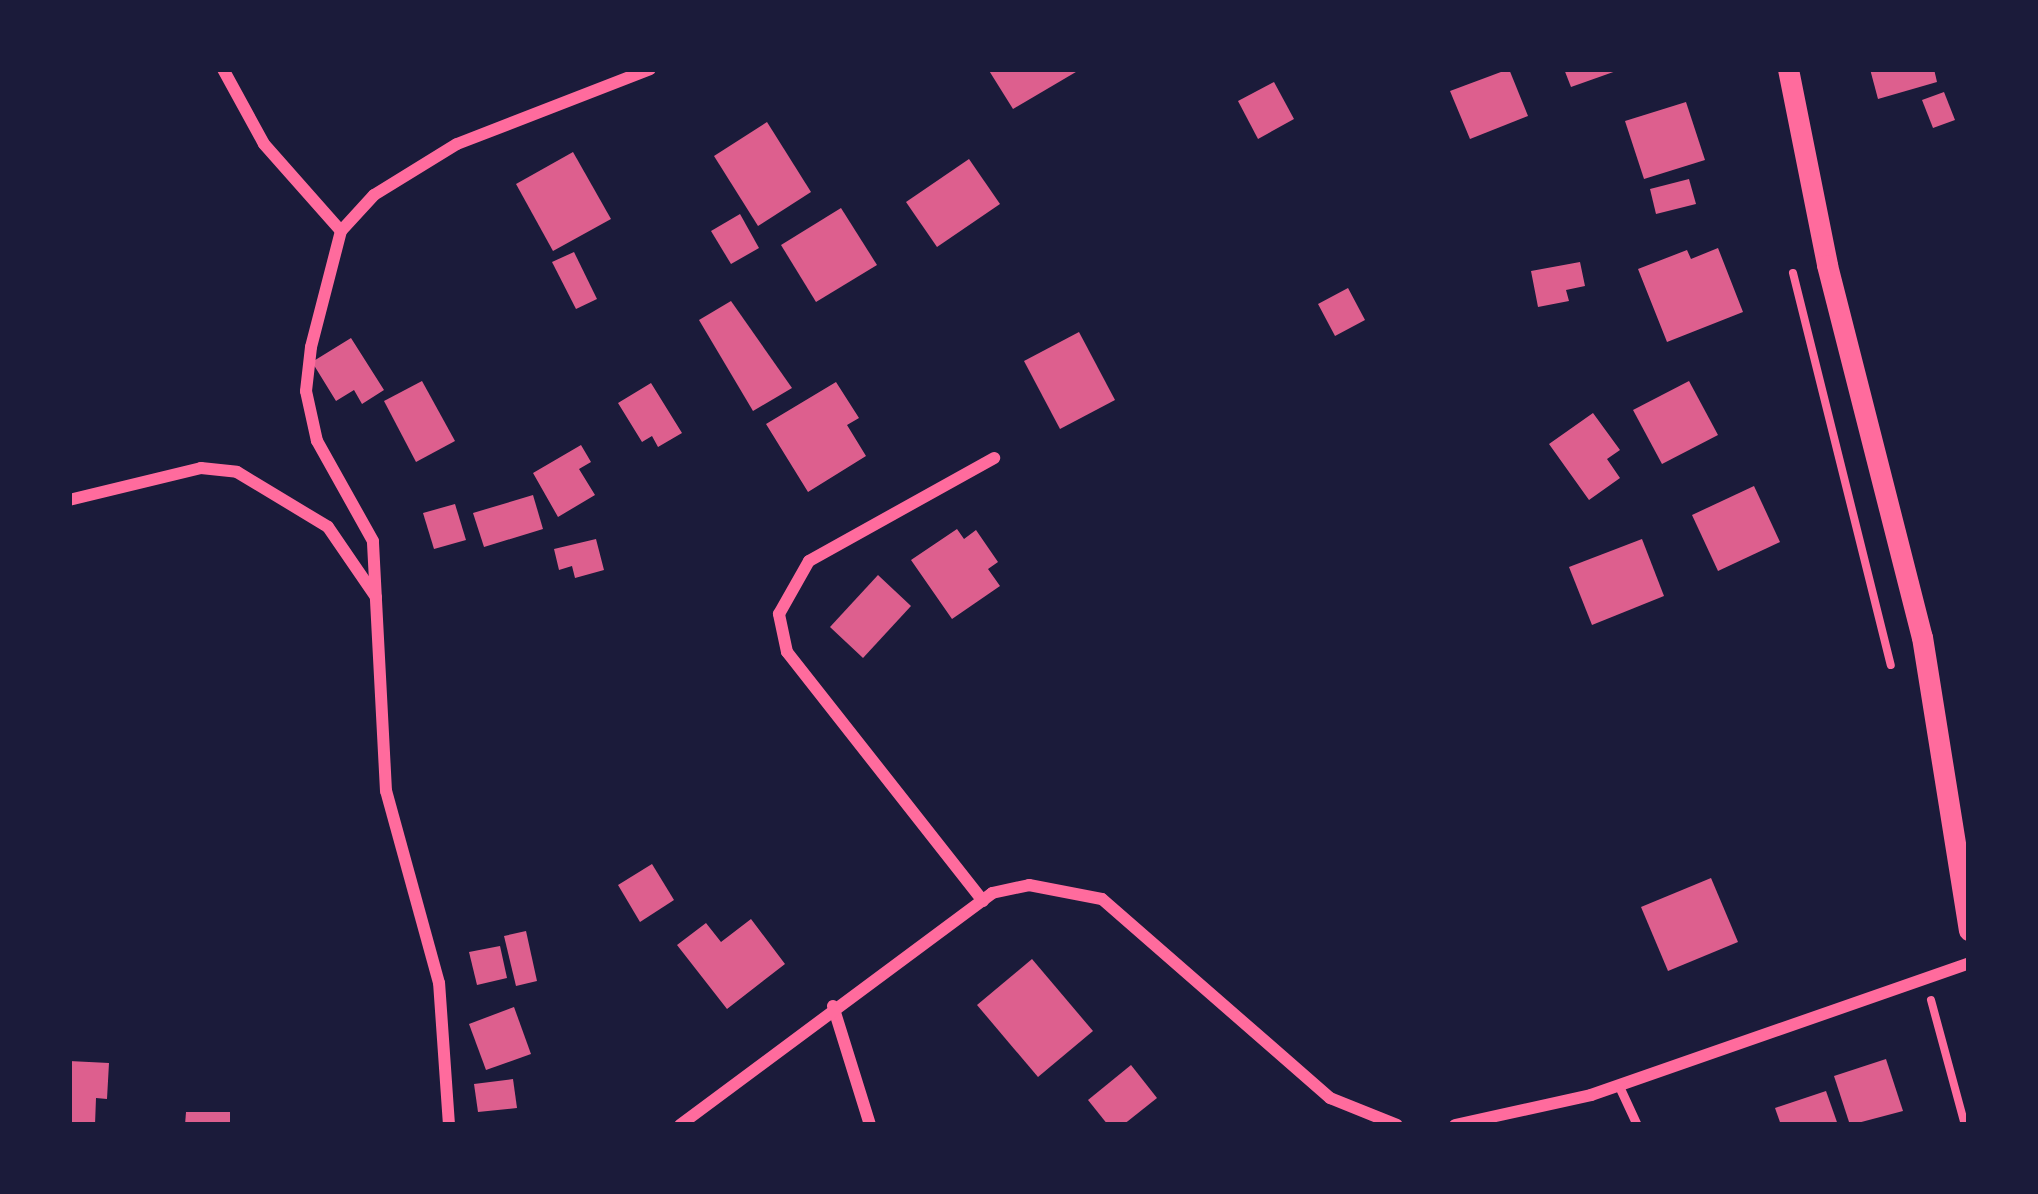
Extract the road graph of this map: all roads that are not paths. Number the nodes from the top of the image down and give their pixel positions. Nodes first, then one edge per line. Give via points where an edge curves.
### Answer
1 (223, 69) edge
2 (650, 69) edge
3 (1788, 69) edge
4 (341, 231) junction
5 (994, 458) dead end
6 (69, 500) edge
7 (376, 598) junction
8 (983, 901) junction
9 (1969, 930) edge
10 (1969, 963) edge
11 (833, 1006) junction
12 (1618, 1084) junction
13 (449, 1125) edge
14 (680, 1125) edge
15 (870, 1125) edge
16 (1397, 1125) edge
17 (1455, 1125) edge
18 (1637, 1125) edge

1 - 4 street via 252,128
2 - 4 street via 457,144 374,195
3 - 9 street via 1826,266 1922,637
4 - 7 street via 305,391 317,441 374,542
5 - 8 street via 809,560 779,614 787,652
6 - 7 street via 185,471 237,472 328,527
7 - 13 street via 386,791 439,983
8 - 11 street
8 - 16 street via 1029,885 1102,899 1330,1099
10 - 12 street
11 - 14 street
11 - 15 street
12 - 17 street
12 - 18 lane

